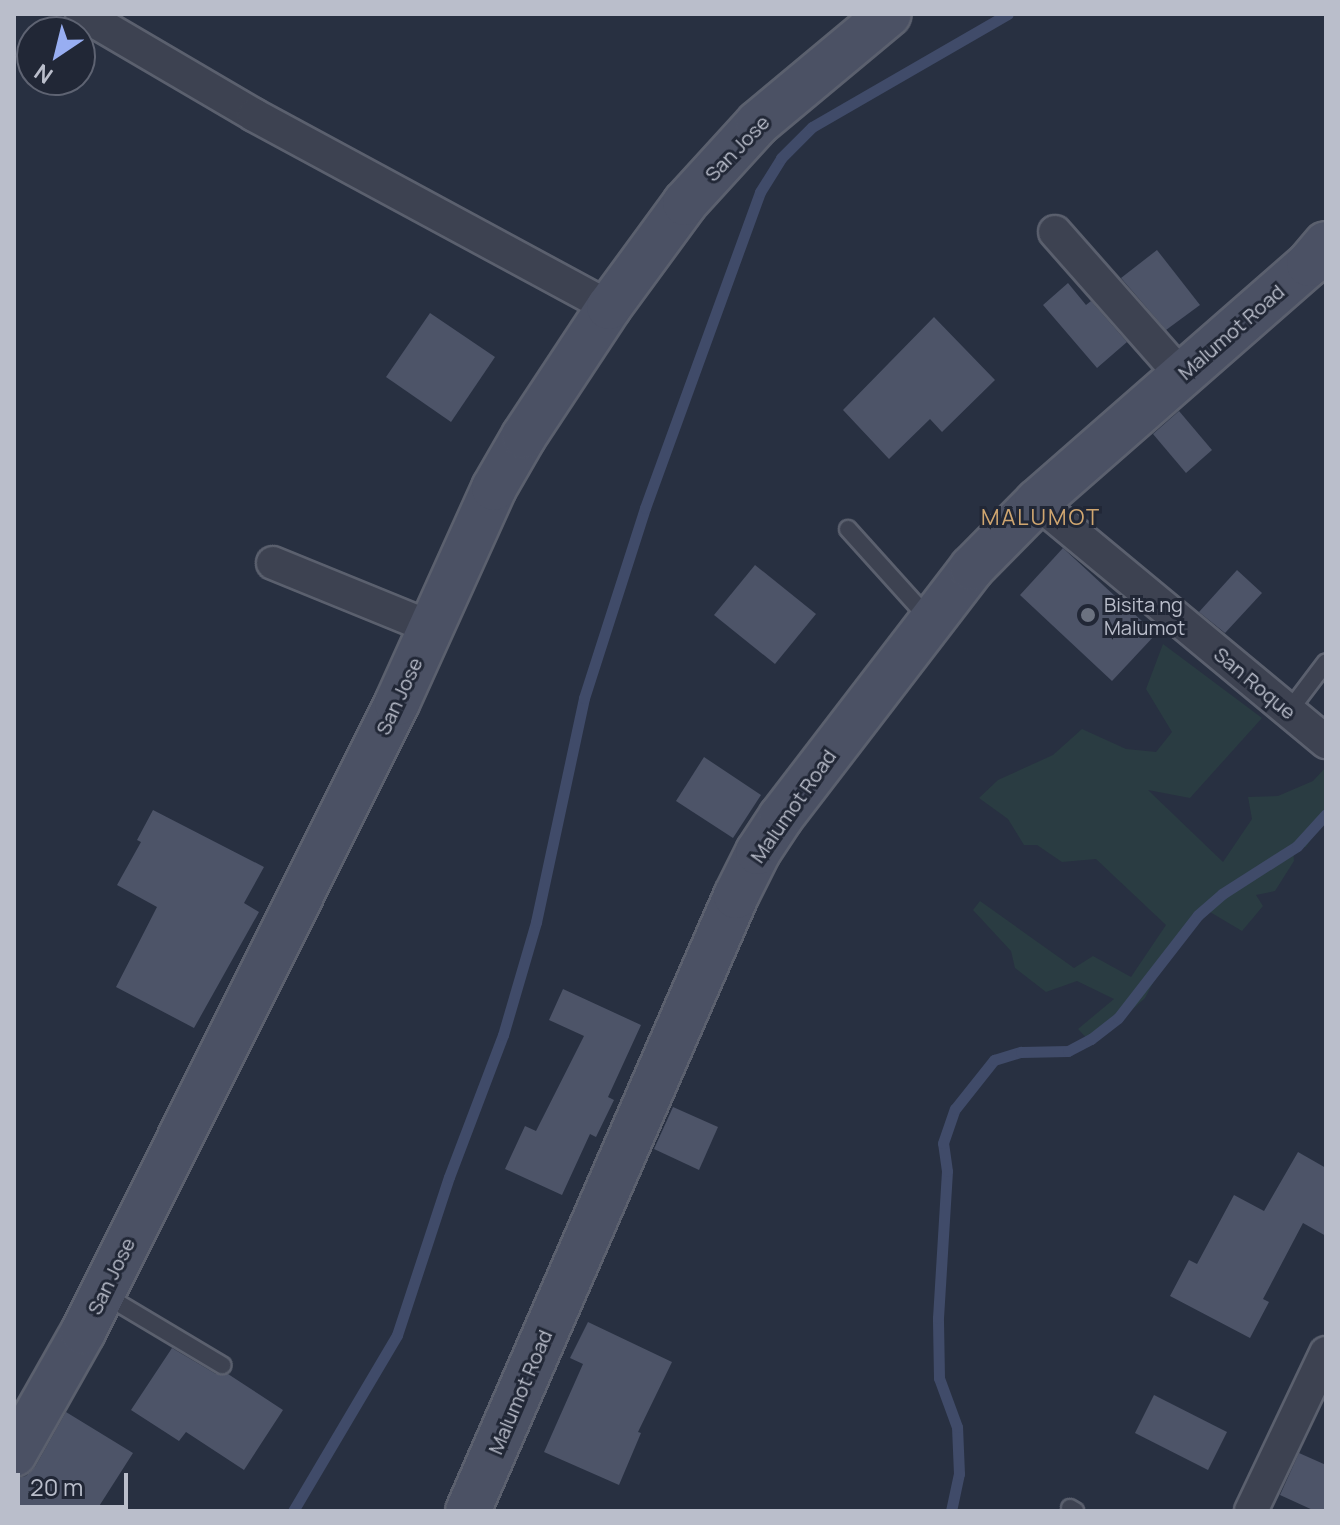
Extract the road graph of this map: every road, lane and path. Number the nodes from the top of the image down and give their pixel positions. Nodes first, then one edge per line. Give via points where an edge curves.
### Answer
1 (82, 14) edge
2 (889, 14) edge
3 (1055, 232) dead end
4 (1326, 244) edge
5 (609, 307) junction
6 (1181, 375) junction
7 (1037, 502) junction
8 (848, 529) dead end
9 (273, 563) dead end
10 (931, 621) junction
11 (430, 627) junction
12 (1326, 662) edge
13 (1289, 711) junction
14 (1326, 742) edge
15 (102, 1294) junction
16 (1326, 1353) edge
17 (222, 1365) dead end
18 (14, 1454) edge
19 (468, 1511) edge
20 (1251, 1511) edge

1 - 5 street via 254,115
2 - 5 street, San Jose via 758,123 685,203
3 - 6 street
4 - 6 street, Malumot Road
5 - 11 street, San Jose via 494,488
6 - 7 street, Malumot Road
7 - 10 street, Malumot Road via 972,568
7 - 13 street, San Roque
8 - 10 lane
9 - 11 street
10 - 19 street, Malumot Road via 758,852
11 - 15 street, San Jose
12 - 13 lane
13 - 14 street, San Roque
15 - 17 lane
15 - 18 street, San Jose
16 - 20 street

